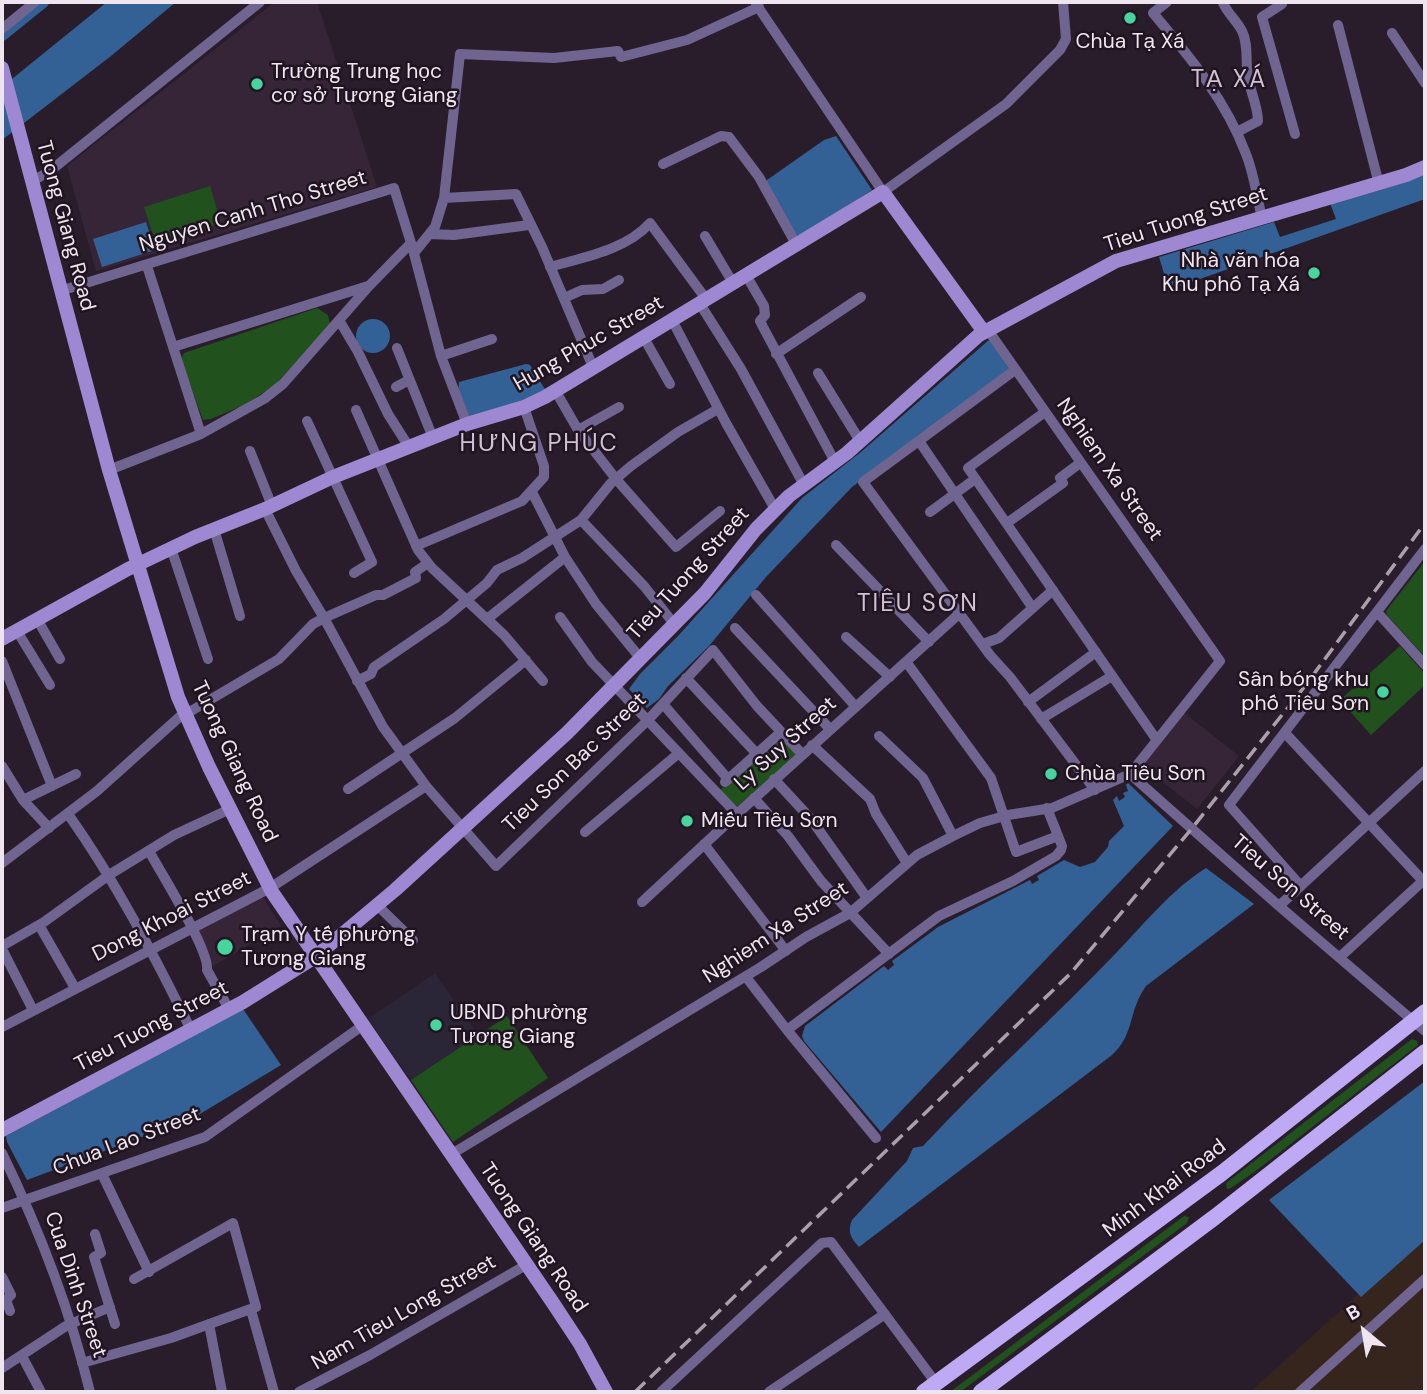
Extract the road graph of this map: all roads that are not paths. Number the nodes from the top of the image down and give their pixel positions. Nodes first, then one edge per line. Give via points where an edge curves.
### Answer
1 (35, 2) edge
2 (260, 2) edge
3 (1063, 2) edge
4 (1167, 2) edge
5 (1225, 2) edge
6 (1281, 2) edge
7 (757, 4) edge
8 (1338, 24) dead end
9 (2, 29) edge
10 (1392, 33) dead end
11 (3, 73) edge
12 (1425, 83) edge
13 (1237, 132) junction
14 (1295, 134) dead end
15 (663, 164) dead end
16 (1425, 167) edge
17 (31, 182) junction
18 (1379, 184) junction
19 (883, 192) junction
20 (444, 198) junction
21 (1262, 218) junction
22 (529, 225) junction
23 (430, 234) junction
24 (705, 236) dead end
25 (796, 244) junction
26 (412, 248) junction
27 (147, 266) junction
28 (550, 267) junction
29 (740, 279) junction
30 (619, 280) dead end
31 (369, 286) junction
32 (60, 291) junction
33 (861, 297) dead end
34 (564, 298) junction
35 (703, 301) junction
36 (339, 320) junction
37 (672, 320) junction
38 (986, 331) junction
39 (644, 338) junction
40 (492, 339) dead end
41 (173, 347) junction
42 (397, 348) dead end
43 (776, 354) junction
44 (441, 356) junction
45 (593, 367) junction
46 (1016, 370) junction
47 (818, 373) dead end
48 (410, 380) junction
49 (670, 384) dead end
50 (396, 387) dead end
51 (555, 390) junction
52 (524, 407) junction
53 (619, 407) dead end
54 (718, 409) junction
55 (356, 410) dead end
56 (1045, 412) junction
57 (307, 421) dead end
58 (467, 424) junction
59 (578, 430) junction
60 (201, 434) junction
61 (433, 438) junction
62 (860, 441) junction
63 (919, 441) junction
64 (409, 447) junction
65 (250, 451) dead end
66 (377, 460) junction
67 (835, 461) junction
68 (1080, 463) junction
69 (109, 470) junction
70 (333, 477) junction
71 (616, 479) junction
72 (975, 479) junction
73 (804, 485) junction
74 (532, 492) junction
75 (955, 494) junction
76 (269, 508) junction
77 (775, 509) junction
78 (720, 511) dead end
79 (930, 512) dead end
80 (581, 520) junction
81 (1007, 523) junction
82 (214, 529) junction
83 (554, 537) junction
84 (836, 545) dead end
85 (416, 547) junction
86 (171, 548) junction
87 (1425, 549) edge
88 (565, 557) junction
89 (139, 563) junction
90 (428, 563) junction
91 (354, 572) dead end
92 (1053, 590) junction
93 (756, 595) dead end
94 (467, 601) junction
95 (1032, 607) junction
96 (1377, 612) junction
97 (960, 613) junction
98 (240, 617) dead end
99 (560, 617) dead end
100 (324, 618) junction
101 (37, 619) junction
102 (487, 619) junction
103 (675, 625) junction
104 (735, 628) dead end
105 (17, 631) junction
106 (846, 637) dead end
107 (2, 639) edge
108 (929, 642) junction
109 (983, 644) junction
110 (1096, 652) junction
111 (60, 659) dead end
112 (641, 659) junction
113 (208, 660) dead end
114 (526, 660) junction
115 (2, 661) edge
116 (907, 663) junction
117 (1425, 665) edge
118 (1112, 676) junction
119 (890, 677) junction
120 (686, 678) junction
121 (357, 681) junction
122 (542, 681) dead end
123 (50, 685) dead end
124 (617, 685) junction
125 (1028, 702) junction
126 (663, 704) junction
127 (856, 707) junction
128 (186, 713) junction
129 (1041, 719) junction
130 (647, 721) junction
131 (830, 729) junction
132 (781, 732) junction
133 (1285, 733) junction
134 (879, 736) dead end
135 (1156, 739) junction
136 (812, 745) junction
137 (679, 753) junction
138 (757, 754) junction
139 (802, 754) junction
140 (402, 755) junction
141 (2, 766) edge
142 (1425, 771) edge
143 (76, 774) dead end
144 (1130, 774) junction
145 (728, 779) junction
146 (774, 779) junction
147 (52, 786) junction
148 (426, 786) junction
149 (348, 789) dead end
150 (1095, 790) junction
151 (714, 791) junction
152 (754, 798) junction
153 (23, 800) junction
154 (1047, 808) junction
155 (230, 809) junction
156 (68, 814) junction
157 (737, 814) junction
158 (1002, 816) junction
159 (1369, 823) junction
160 (49, 828) junction
161 (463, 828) junction
162 (585, 832) dead end
163 (953, 836) junction
164 (1058, 836) junction
165 (705, 844) junction
166 (149, 851) junction
167 (3, 860) edge
168 (907, 863) junction
169 (109, 875) junction
170 (1424, 881) edge
171 (1300, 885) junction
172 (270, 888) junction
173 (867, 898) junction
174 (642, 902) dead end
175 (377, 905) junction
176 (1279, 906) junction
177 (850, 913) junction
178 (38, 925) junction
179 (191, 928) junction
180 (413, 940) dead end
181 (2, 947) edge
182 (151, 949) junction
183 (786, 951) junction
184 (888, 954) junction
185 (314, 957) junction
186 (1340, 957) junction
187 (746, 977) junction
188 (75, 988) junction
189 (229, 1009) junction
190 (33, 1010) junction
191 (1422, 1021) edge
192 (362, 1026) junction
193 (2, 1027) edge
194 (191, 1030) junction
195 (787, 1030) junction
196 (1425, 1052) edge
197 (2, 1130) edge
198 (876, 1138) dead end
199 (2, 1153) edge
200 (450, 1155) junction
201 (102, 1174) junction
202 (1196, 1192) junction
203 (25, 1200) junction
204 (2, 1208) edge
205 (1215, 1217) junction
206 (95, 1234) dead end
207 (526, 1265) junction
208 (149, 1272) junction
209 (2, 1277) edge
210 (134, 1279) dead end
211 (1425, 1279) edge
212 (110, 1307) junction
213 (251, 1310) junction
214 (10, 1311) dead end
215 (885, 1314) junction
216 (71, 1323) junction
217 (116, 1324) dead end
218 (209, 1324) junction
219 (22, 1356) junction
220 (82, 1363) junction
221 (2, 1368) edge
222 (325, 1387) edge
223 (930, 1388) edge
224 (41, 1392) edge
225 (90, 1392) edge
226 (222, 1392) edge
227 (274, 1392) edge
228 (299, 1392) edge
229 (606, 1392) edge
230 (661, 1392) edge
231 (769, 1392) edge
232 (981, 1392) edge
233 (1300, 1392) edge

1 - 9 street
2 - 17 street
3 - 19 street via 1066,34 1060,50 1006,104
4 - 13 street via 1153,13 1201,71
5 - 13 street via 1246,43 1247,76 1258,113 1258,121
6 - 14 street via 1262,18
7 - 19 street
7 - 20 street via 687,40 621,57 618,51 554,58 460,54
8 - 18 street
10 - 12 street
11 - 17 street, Tuong Giang Road
13 - 21 street
15 - 25 street via 721,136 729,137 759,177
16 - 18 street, Tieu Tuong Street
17 - 32 street, Tuong Giang Road
18 - 21 street, Tieu Tuong Street
19 - 25 street, Hung Phuc Street
19 - 38 street
20 - 22 street via 516,194
20 - 23 street
21 - 38 street, Tieu Tuong Street via 1116,261
22 - 23 street
22 - 28 street
23 - 26 street
24 - 29 street
25 - 29 street, Hung Phuc Street
26 - 27 street, Nguyen Canh Tho Street via 394,188
26 - 31 street
26 - 44 street
27 - 32 street, Nguyen Canh Tho Street
27 - 41 street
28 - 34 street
28 - 35 street via 605,251 640,234 650,223
29 - 35 street, Hung Phuc Street
29 - 43 street via 764,306 760,321
30 - 34 street via 603,289 582,290
31 - 36 street
31 - 41 street
32 - 69 street, Tuong Giang Road
33 - 43 street
34 - 45 street
35 - 37 street, Hung Phuc Street
35 - 73 street
36 - 60 street via 283,384 241,414
36 - 64 street
37 - 39 street, Hung Phuc Street
37 - 54 street
38 - 46 street, Nghiem Xa Street
38 - 62 street, Tieu Tuong Street
39 - 45 street, Hung Phuc Street
39 - 49 street
40 - 44 street
41 - 60 street
42 - 48 street
43 - 67 street
44 - 58 street
45 - 51 street, Hung Phuc Street
46 - 56 street, Nghiem Xa Street
46 - 63 street
47 - 62 street
48 - 50 street
48 - 61 street
51 - 52 street, Hung Phuc Street
51 - 59 street
52 - 58 street, Hung Phuc Street
52 - 74 street via 544,466 544,477
53 - 59 street
54 - 71 street via 678,432
54 - 77 street
55 - 66 street
56 - 68 street, Nghiem Xa Street
56 - 72 street via 968,468
57 - 70 street
58 - 61 street, Hung Phuc Street
59 - 71 street
60 - 69 street
61 - 64 street, Hung Phuc Street
62 - 67 street, Tieu Tuong Street
63 - 75 street
63 - 97 street via 863,482
64 - 66 street, Hung Phuc Street
65 - 76 street
66 - 70 street, Hung Phuc Street
66 - 85 street
67 - 73 street, Tieu Tuong Street
68 - 81 street via 1060,478 1063,482
68 - 135 street, Nghiem Xa Street via 1220,661
69 - 89 street, Tuong Giang Road
70 - 76 street, Hung Phuc Street
70 - 91 street via 372,562
71 - 78 street via 676,547
71 - 80 street
72 - 75 street
72 - 81 street
73 - 77 street, Tieu Tuong Street
74 - 83 street
74 - 85 street via 522,501
75 - 79 street
75 - 95 street
76 - 82 street, Hung Phuc Street
76 - 100 street via 296,571
77 - 103 street, Tieu Tuong Street
80 - 83 street
80 - 103 street
81 - 92 street
82 - 86 street, Hung Phuc Street
82 - 98 street
83 - 88 street
83 - 94 street via 497,570
84 - 108 street
85 - 90 street
86 - 89 street, Hung Phuc Street
86 - 113 street
87 - 96 street
88 - 102 street
88 - 112 street
89 - 101 street, Hung Phuc Street
89 - 128 street, Tuong Giang Road
90 - 94 street
90 - 100 street via 415,572 416,578
92 - 95 street
92 - 110 street
93 - 127 street
94 - 102 street
94 - 121 street
95 - 109 street via 999,638
96 - 117 street
96 - 133 street
97 - 108 street, Ly Suy Street
97 - 109 street
99 - 124 street, Ly Suy Street via 586,656
100 - 121 street
100 - 128 street via 279,659
101 - 105 street, Hung Phuc Street
101 - 111 street
102 - 114 street
103 - 112 street, Tieu Tuong Street
104 - 131 street
105 - 107 street, Hung Phuc Street
105 - 123 street
106 - 119 street
108 - 116 street, Ly Suy Street
109 - 125 street
110 - 118 street
110 - 125 street
112 - 124 street, Tieu Tuong Street
114 - 122 street
114 - 140 street
115 - 147 street
116 - 119 street, Ly Suy Street
116 - 158 street via 991,778
118 - 129 street
118 - 135 street
119 - 127 street, Ly Suy Street
120 - 126 street, Tieu Son Bac Street
120 - 132 street, Tieu Son Bac Street via 713,650
120 - 138 street
121 - 140 street
124 - 130 street, Ly Suy Street
124 - 161 street, Tieu Tuong Street
125 - 129 street
126 - 130 street, Tieu Son Bac Street
126 - 145 street
127 - 131 street, Ly Suy Street
128 - 155 street, Tuong Giang Road
128 - 156 street
129 - 150 street
130 - 137 street, Ly Suy Street
130 - 161 street, Tieu Son Bac Street via 496,866
131 - 136 street, Ly Suy Street
132 - 138 street
132 - 139 street
133 - 159 street
133 - 171 street via 1228,805
134 - 163 street via 923,778
135 - 144 street, Nghiem Xa Street
136 - 139 street, Ly Suy Street
136 - 168 street via 870,799
137 - 151 street, Ly Suy Street
137 - 162 street
138 - 145 street
139 - 146 street, Ly Suy Street
140 - 148 street
140 - 149 street
141 - 153 street
142 - 159 street
143 - 147 street
144 - 150 street, Nghiem Xa Street
144 - 176 street, Tieu Son Street
145 - 151 street
146 - 152 street, Ly Suy Street
146 - 173 street via 811,819
147 - 153 street
148 - 161 street
148 - 172 street, Dong Khoai Street
150 - 154 street, Nghiem Xa Street
151 - 157 street, Ly Suy Street
152 - 157 street, Ly Suy Street
152 - 177 street
153 - 160 street
154 - 158 street, Nghiem Xa Street
154 - 164 street
155 - 166 street
155 - 172 street, Tuong Giang Road
156 - 160 street
156 - 169 street
157 - 165 street
158 - 163 street, Nghiem Xa Street
158 - 164 street via 1016,852
159 - 170 street
159 - 171 street
160 - 167 street
161 - 175 street, Tieu Tuong Street
163 - 168 street, Nghiem Xa Street
164 - 184 street via 1062,848 1053,858 939,916
165 - 174 street
165 - 183 street
166 - 169 street
166 - 179 street
168 - 173 street, Nghiem Xa Street
169 - 178 street
169 - 182 street
170 - 186 street
171 - 176 street
172 - 179 street, Dong Khoai Street
172 - 185 street, Tuong Giang Road
173 - 177 street, Nghiem Xa Street
175 - 180 street
175 - 185 street, Tieu Tuong Street
176 - 186 street, Tieu Son Street
177 - 183 street, Nghiem Xa Street
177 - 184 street
178 - 181 street
178 - 188 street
179 - 182 street, Dong Khoai Street
179 - 189 street
181 - 190 street
182 - 188 street, Dong Khoai Street
182 - 194 street
183 - 187 street, Nghiem Xa Street
184 - 195 street
185 - 189 street, Tieu Tuong Street
185 - 192 street, Tuong Giang Road
186 - 191 street, Tieu Son Street
187 - 195 street
187 - 200 street, Nghiem Xa Street
188 - 190 street, Dong Khoai Street
189 - 194 street, Tieu Tuong Street
190 - 193 street, Dong Khoai Street
191 - 202 main road, Minh Khai Road
192 - 200 street, Tuong Giang Road
192 - 201 street, Chua Lao Street via 205,1137
194 - 197 street, Tieu Tuong Street
195 - 198 street
196 - 205 main road
199 - 203 street, Cua Dinh Street
200 - 207 street, Tuong Giang Road
201 - 203 street, Chua Lao Street
201 - 208 street
202 - 205 main road
202 - 223 main road, Minh Khai Road
203 - 204 street, Chua Lao Street
203 - 216 street, Cua Dinh Street
205 - 232 main road
206 - 212 street via 102,1253 93,1256
207 - 222 street, Nam Tieu Long Street
207 - 229 street, Tuong Giang Road via 580,1344
208 - 210 street
208 - 213 street via 233,1223 254,1292 256,1307
209 - 214 street via 11,1295 6,1300
211 - 233 street
212 - 216 street
212 - 217 street
213 - 218 street
213 - 227 street
215 - 223 street
215 - 230 street via 831,1242 822,1243
215 - 231 street
216 - 219 street
216 - 220 street, Cua Dinh Street
218 - 220 street
218 - 226 street
219 - 221 street
219 - 224 street
220 - 225 street, Cua Dinh Street
222 - 228 street, Nam Tieu Long Street

